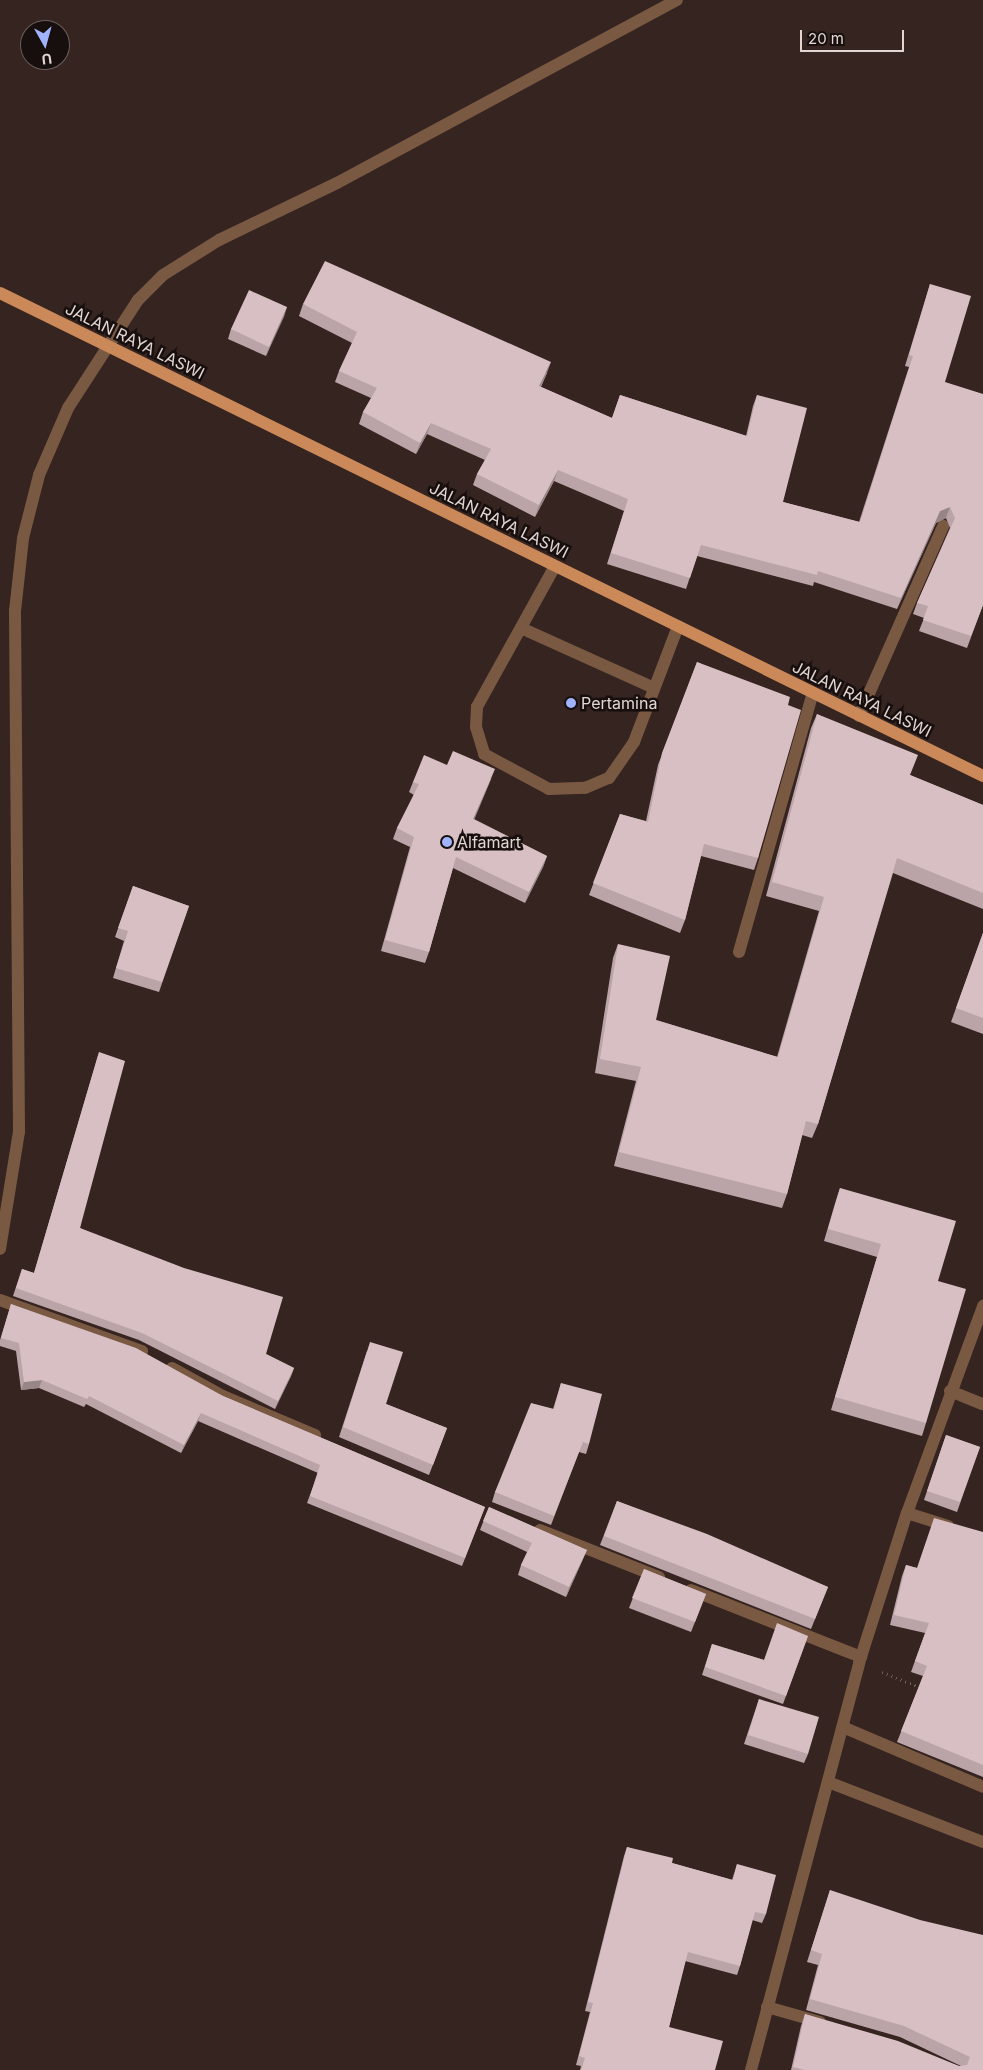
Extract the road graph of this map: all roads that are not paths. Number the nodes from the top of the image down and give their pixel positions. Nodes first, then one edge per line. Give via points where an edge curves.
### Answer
1 (677, 0) edge
2 (0, 293) edge
3 (107, 345) junction
4 (943, 526) edge
5 (555, 566) junction
6 (678, 626) junction
7 (521, 628) junction
8 (654, 688) junction
9 (814, 693) junction
10 (859, 716) junction
11 (983, 776) edge
12 (739, 952) dead end
13 (0, 1248) edge
14 (0, 1300) edge
15 (983, 1306) edge
16 (950, 1391) junction
17 (983, 1404) edge
18 (332, 1442) edge
19 (907, 1513) junction
20 (523, 1523) edge
21 (964, 1530) edge
22 (860, 1660) junction
23 (846, 1728) junction
24 (828, 1782) junction
25 (983, 1788) edge
26 (983, 1842) edge
27 (767, 2007) junction
28 (832, 2026) edge
29 (751, 2070) edge

1 - 3 street via 337,183 219,240 163,275 138,300
2 - 3 main road, JALAN RAYA LASWI
3 - 5 main road, JALAN RAYA LASWI
3 - 13 street via 68,408 39,475 23,538 15,650 19,1132
4 - 10 street
5 - 6 main road, JALAN RAYA LASWI
5 - 7 street
6 - 8 street
6 - 9 main road, JALAN RAYA LASWI
7 - 8 street
7 - 8 street via 477,707 476,727 484,754 550,788 585,788 609,778 634,742
9 - 10 main road, JALAN RAYA LASWI
9 - 12 street
10 - 11 main road, JALAN RAYA LASWI
14 - 18 street via 158,1360 223,1396
15 - 16 street
16 - 17 street
16 - 19 street
19 - 21 street
19 - 22 street
20 - 22 street
22 - 23 street
23 - 24 street
23 - 25 street
24 - 26 street
24 - 27 street
27 - 28 street
27 - 29 street

